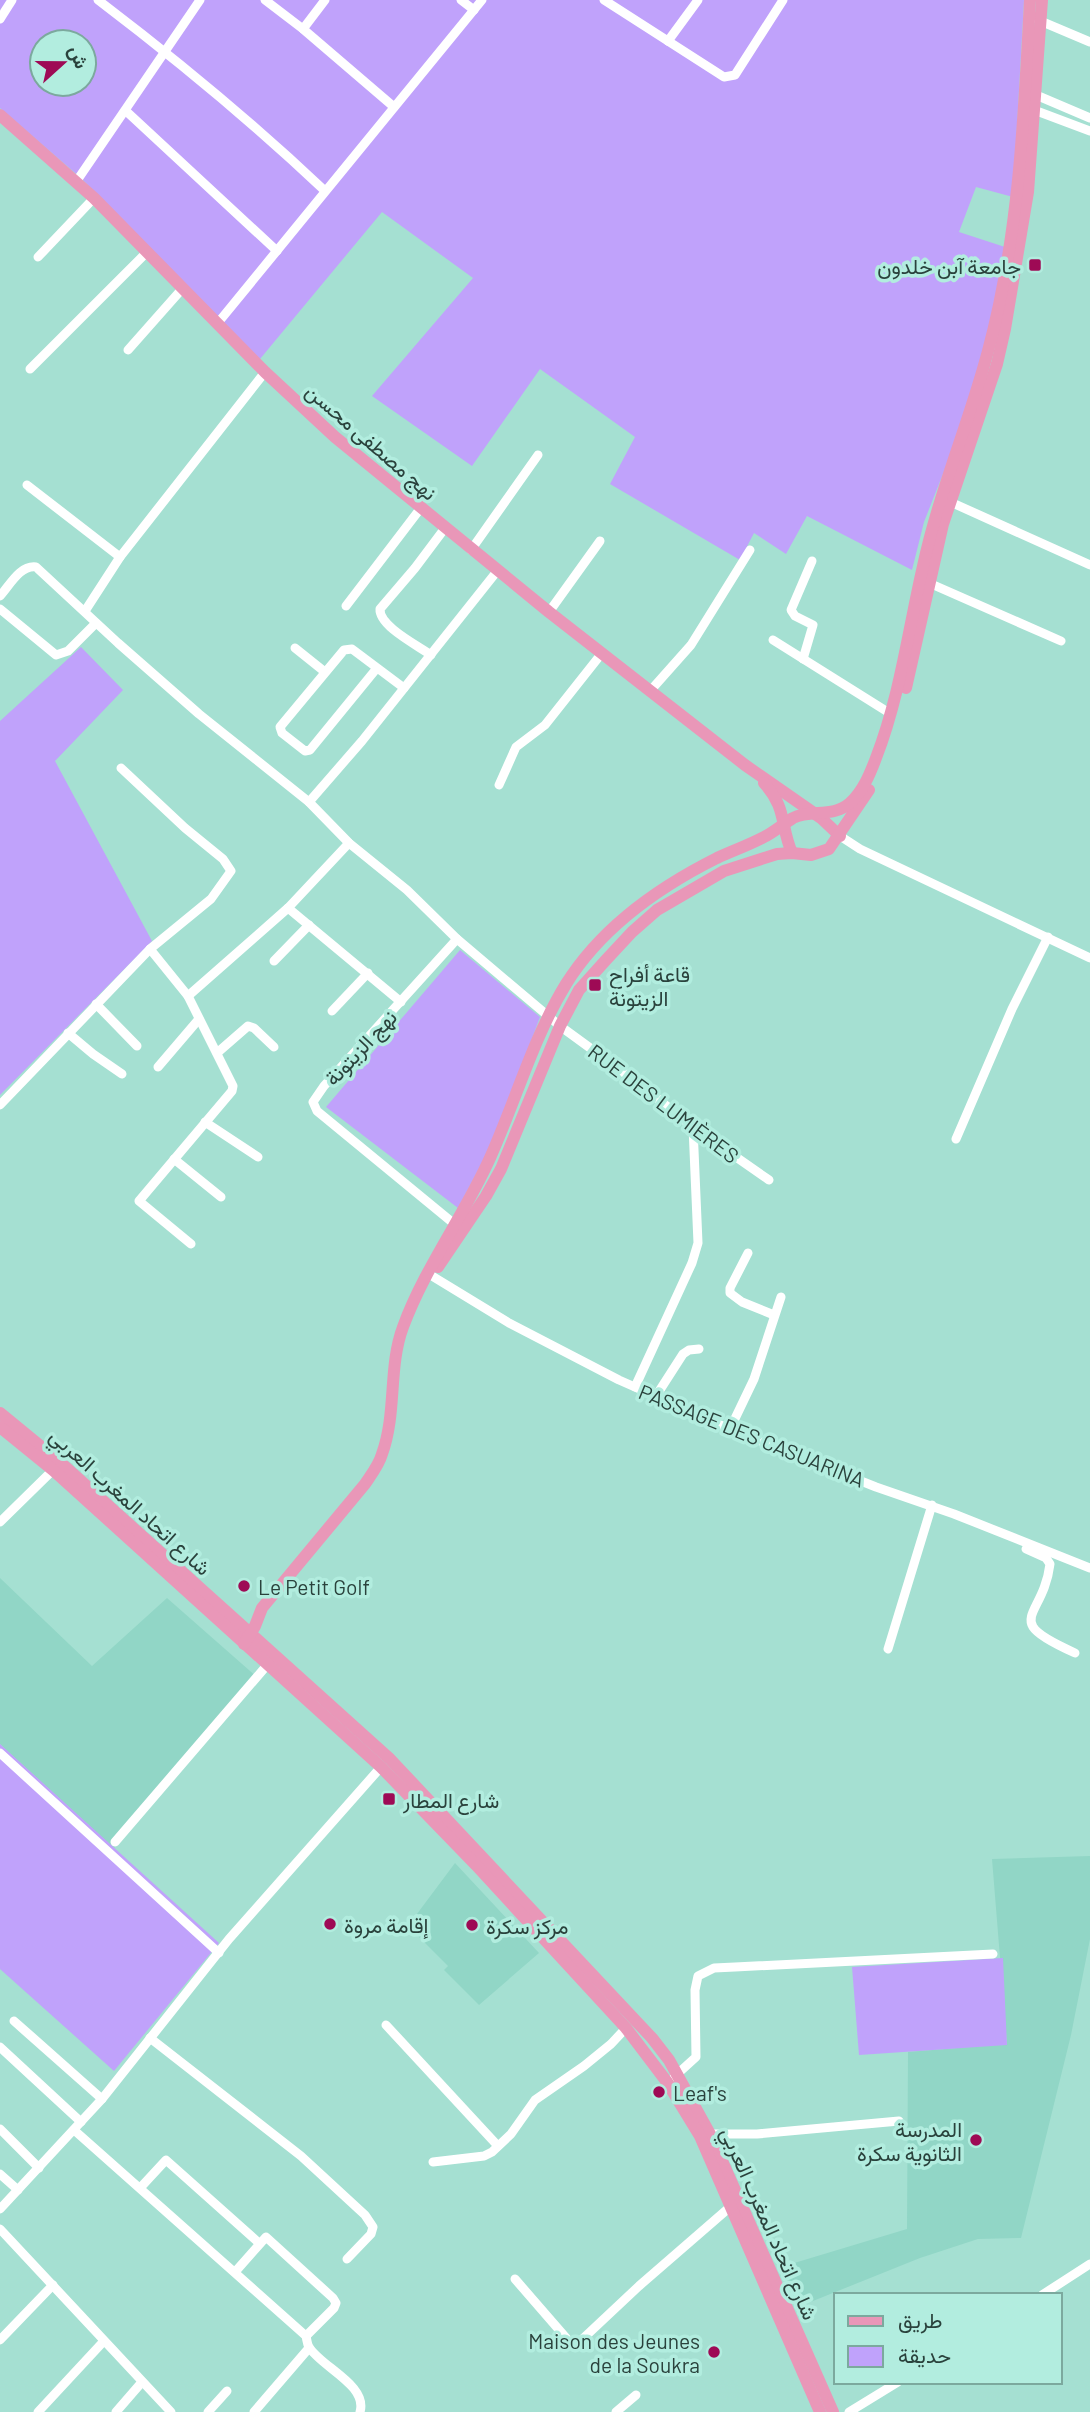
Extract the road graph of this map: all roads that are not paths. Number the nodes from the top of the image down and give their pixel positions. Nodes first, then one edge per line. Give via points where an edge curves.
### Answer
1 (12, 0) edge
2 (98, 0) edge
3 (201, 0) edge
4 (265, 0) edge
5 (325, 0) edge
6 (461, 0) edge
7 (482, 0) edge
8 (698, 0) edge
9 (783, 0) edge
10 (1030, 0) edge
11 (1042, 0) edge
12 (606, 1) edge
13 (474, 10) junction
14 (0, 19) edge
15 (1035, 19) junction
16 (303, 29) junction
17 (668, 41) junction
18 (1090, 42) edge
19 (166, 52) junction
20 (1036, 95) junction
21 (394, 107) junction
22 (1034, 110) junction
23 (126, 111) junction
24 (0, 115) edge
25 (1090, 118) edge
26 (1090, 131) edge
27 (76, 182) junction
28 (324, 190) junction
29 (94, 198) junction
30 (277, 250) junction
31 (146, 253) junction
32 (38, 257) dead end
33 (182, 289) junction
34 (217, 324) junction
35 (128, 350) dead end
36 (30, 369) dead end
37 (265, 372) junction
38 (538, 455) dead end
39 (27, 485) dead end
40 (946, 500) junction
41 (420, 509) junction
42 (445, 528) junction
43 (600, 541) dead end
44 (471, 550) junction
45 (750, 550) dead end
46 (120, 557) junction
47 (812, 561) dead end
48 (1090, 565) edge
49 (498, 570) junction
50 (929, 583) junction
51 (0, 596) edge
52 (346, 606) dead end
53 (0, 609) edge
54 (85, 611) junction
55 (549, 612) junction
56 (96, 623) junction
57 (773, 640) dead end
58 (1062, 641) dead end
59 (295, 648) dead end
60 (602, 653) junction
61 (431, 655) junction
62 (803, 659) junction
63 (377, 668) junction
64 (325, 673) junction
65 (404, 688) junction
66 (651, 691) junction
67 (891, 714) junction
68 (745, 765) junction
69 (121, 768) dead end
70 (499, 785) dead end
71 (309, 802) junction
72 (816, 814) junction
73 (785, 824) junction
74 (840, 836) junction
75 (349, 843) junction
76 (792, 853) junction
77 (288, 908) junction
78 (309, 925) junction
79 (1048, 937) junction
80 (457, 939) junction
81 (150, 949) junction
82 (1090, 958) edge
83 (274, 961) dead end
84 (368, 974) junction
85 (188, 996) junction
86 (401, 1002) junction
87 (96, 1004) junction
88 (332, 1011) dead end
89 (548, 1015) junction
90 (199, 1018) junction
91 (560, 1026) junction
92 (68, 1033) junction
93 (137, 1046) dead end
94 (274, 1046) dead end
95 (217, 1053) junction
96 (158, 1067) dead end
97 (122, 1073) dead end
98 (0, 1105) edge
99 (205, 1122) junction
100 (693, 1127) junction
101 (956, 1139) dead end
102 (258, 1157) dead end
103 (174, 1159) junction
104 (769, 1180) dead end
105 (221, 1197) dead end
106 (459, 1228) junction
107 (191, 1244) dead end
108 (748, 1254) dead end
109 (427, 1278) junction
110 (781, 1297) dead end
111 (774, 1315) junction
112 (698, 1349) dead end
113 (635, 1387) junction
114 (656, 1396) junction
115 (0, 1413) edge
116 (0, 1427) edge
117 (730, 1429) junction
118 (53, 1470) junction
119 (931, 1507) junction
120 (0, 1522) edge
121 (1090, 1568) edge
122 (262, 1608) junction
123 (232, 1625) junction
124 (247, 1639) junction
125 (888, 1649) dead end
126 (1075, 1653) dead end
127 (268, 1664) junction
128 (0, 1753) edge
129 (381, 1767) junction
130 (115, 1842) dead end
131 (219, 1953) junction
132 (993, 1954) dead end
133 (13, 2021) dead end
134 (386, 2025) dead end
135 (626, 2028) junction
136 (150, 2038) junction
137 (0, 2047) edge
138 (672, 2078) junction
139 (102, 2099) junction
140 (900, 2121) dead end
141 (78, 2126) junction
142 (0, 2129) edge
143 (710, 2134) junction
144 (498, 2146) junction
145 (433, 2162) dead end
146 (39, 2168) junction
147 (0, 2174) edge
148 (141, 2188) junction
149 (18, 2190) junction
150 (730, 2207) junction
151 (0, 2208) edge
152 (0, 2229) edge
153 (259, 2243) junction
154 (347, 2259) dead end
155 (1090, 2264) edge
156 (235, 2272) junction
157 (515, 2279) dead end
158 (53, 2285) junction
159 (1045, 2293) edge
160 (306, 2336) junction
161 (0, 2340) edge
162 (103, 2342) junction
163 (309, 2348) junction
164 (142, 2382) junction
165 (895, 2384) edge
166 (227, 2391) dead end
167 (636, 2395) dead end
168 (38, 2412) edge
169 (116, 2412) edge
170 (171, 2412) edge
171 (208, 2412) edge
172 (254, 2412) edge
173 (360, 2412) edge
174 (616, 2412) edge
175 (820, 2412) edge
176 (833, 2412) edge
177 (849, 2412) edge

1 - 14 street
2 - 19 street
3 - 19 street
4 - 16 street
5 - 16 street
6 - 13 street
7 - 13 street
8 - 17 street
9 - 17 street via 730,77
10 - 15 main road
11 - 15 main road
12 - 17 street
13 - 21 street
15 - 18 street
15 - 20 main road
15 - 40 main road via 1017,200 999,306
16 - 21 street
19 - 23 street
19 - 28 street via 247,118
20 - 22 main road
20 - 25 street
21 - 28 street
22 - 26 street
22 - 40 main road via 1021,238 1000,349
23 - 27 street
23 - 30 street
24 - 27 main road, نهج مصطفى محسن
27 - 29 main road, نهج مصطفى محسن
28 - 30 street
29 - 31 main road, نهج مصطفى محسن
29 - 32 street
30 - 34 street
31 - 33 main road, نهج مصطفى محسن
31 - 36 street
33 - 34 main road, نهج مصطفى محسن
33 - 35 street
34 - 37 main road, نهج مصطفى محسن
37 - 41 main road, نهج مصطفى محسن
37 - 46 street
38 - 44 street
39 - 46 street
40 - 48 street
40 - 50 main road
40 - 67 main road via 925,558
41 - 42 main road, نهج مصطفى محسن
41 - 52 street
42 - 44 main road, نهج مصطفى محسن
42 - 61 street via 379,614
43 - 55 street
44 - 49 main road, نهج مصطفى محسن
45 - 66 street via 691,646
46 - 54 street
47 - 62 street via 791,610 813,625
49 - 55 main road, نهج مصطفى محسن
49 - 61 street
50 - 58 street
50 - 74 main road via 914,659 891,737 874,782
51 - 54 street, RUE DES LUMIÈRES via 22,570 36,567
53 - 56 street via 56,654 68,652
54 - 56 street, RUE DES LUMIÈRES
55 - 60 main road, نهج مصطفى محسن
56 - 71 street, RUE DES LUMIÈRES
57 - 62 street
59 - 64 street
60 - 66 main road, نهج مصطفى محسن
60 - 70 street via 545,725 516,747
61 - 65 street
62 - 67 street
63 - 64 street via 348,648
63 - 64 street via 305,751 280,727
63 - 65 street
65 - 71 street
66 - 68 main road, نهج مصطفى محسن
67 - 72 main road via 868,778 856,796 841,809
68 - 72 main road, نهج مصطفى محسن
68 - 73 main road, نهج مصطفى محسن via 774,796
69 - 81 street via 231,869 211,898
71 - 75 street, RUE DES LUMIÈRES
72 - 73 main road via 801,815
72 - 74 main road, نهج مصطفى محسن
73 - 76 main road
73 - 89 main road via 647,899 577,968
74 - 76 main road via 822,852
74 - 79 street
75 - 77 street
75 - 80 street, RUE DES LUMIÈRES
76 - 91 main road via 724,871 657,910 579,990
77 - 78 street
77 - 85 street
78 - 83 street
78 - 84 street
79 - 82 street
79 - 101 street
80 - 86 street, نهج الزيتونة
80 - 89 street, RUE DES LUMIÈRES
81 - 85 street
81 - 87 street
84 - 86 street
84 - 88 street
85 - 90 street
86 - 106 street, نهج الزيتونة via 324,1086 313,1106
87 - 92 street
87 - 93 street
89 - 91 street, RUE DES LUMIÈRES
89 - 106 main road
90 - 95 street
90 - 96 street
91 - 100 street, RUE DES LUMIÈRES
91 - 106 main road via 501,1169
92 - 97 street
92 - 98 street
94 - 95 street via 248,1026
95 - 99 street via 233,1086
99 - 102 street
99 - 103 street
100 - 104 street, RUE DES LUMIÈRES
100 - 113 street via 698,1242
103 - 105 street
103 - 107 street via 139,1201
106 - 109 main road
108 - 111 street via 730,1293
109 - 113 street, PASSAGE DES CASUARINA
109 - 122 main road via 399,1341 388,1427 376,1468
110 - 111 street
111 - 117 street via 754,1379
112 - 114 street via 683,1354
113 - 114 street, PASSAGE DES CASUARINA
114 - 117 street, PASSAGE DES CASUARINA
115 - 123 main road, شارع اتحاد المغرب العربي via 61,1463
116 - 118 main road, شارع اتحاد المغرب العربي
117 - 119 street, PASSAGE DES CASUARINA
118 - 120 street
118 - 123 main road, شارع اتحاد المغرب العربي
119 - 121 street, PASSAGE DES CASUARINA
119 - 125 street
119 - 126 street via 1045,1558 1050,1568 1032,1626 1038,1635
122 - 123 main road
122 - 124 main road
123 - 124 main road, شارع اتحاد المغرب العربي
124 - 127 main road, شارع اتحاد المغرب العربي
124 - 138 main road, شارع اتحاد المغرب العربي via 390,1759 652,2038 669,2060
127 - 129 main road, شارع اتحاد المغرب العربي
127 - 130 street
128 - 131 street
129 - 131 street
129 - 135 main road, شارع اتحاد المغرب العربي
131 - 136 street
132 - 138 street via 706,1971 698,1976 695,1990 696,2057
133 - 139 street
134 - 144 street
135 - 138 main road, شارع اتحاد المغرب العربي
135 - 144 street via 584,2066 535,2100
136 - 139 street
136 - 154 street via 301,2156 365,2215 373,2227 371,2234
137 - 141 street
138 - 143 main road, شارع اتحاد المغرب العربي
138 - 150 main road, شارع اتحاد المغرب العربي
139 - 141 street
140 - 143 street
141 - 146 street
141 - 148 street
142 - 146 street
143 - 176 main road, شارع اتحاد المغرب العربي
144 - 145 street via 484,2156
146 - 149 street
147 - 149 street
148 - 153 street via 166,2160
148 - 156 street
149 - 151 street
150 - 157 street via 574,2347
150 - 175 main road, شارع اتحاد المغرب العربي
152 - 158 street
153 - 156 street
153 - 160 street via 266,2237 336,2303
155 - 159 street
156 - 160 street
158 - 161 street
158 - 162 street
160 - 163 street
162 - 164 street
162 - 168 street
163 - 172 street
163 - 173 street via 358,2393
164 - 169 street
164 - 170 street
165 - 177 street
166 - 171 street
167 - 174 street

